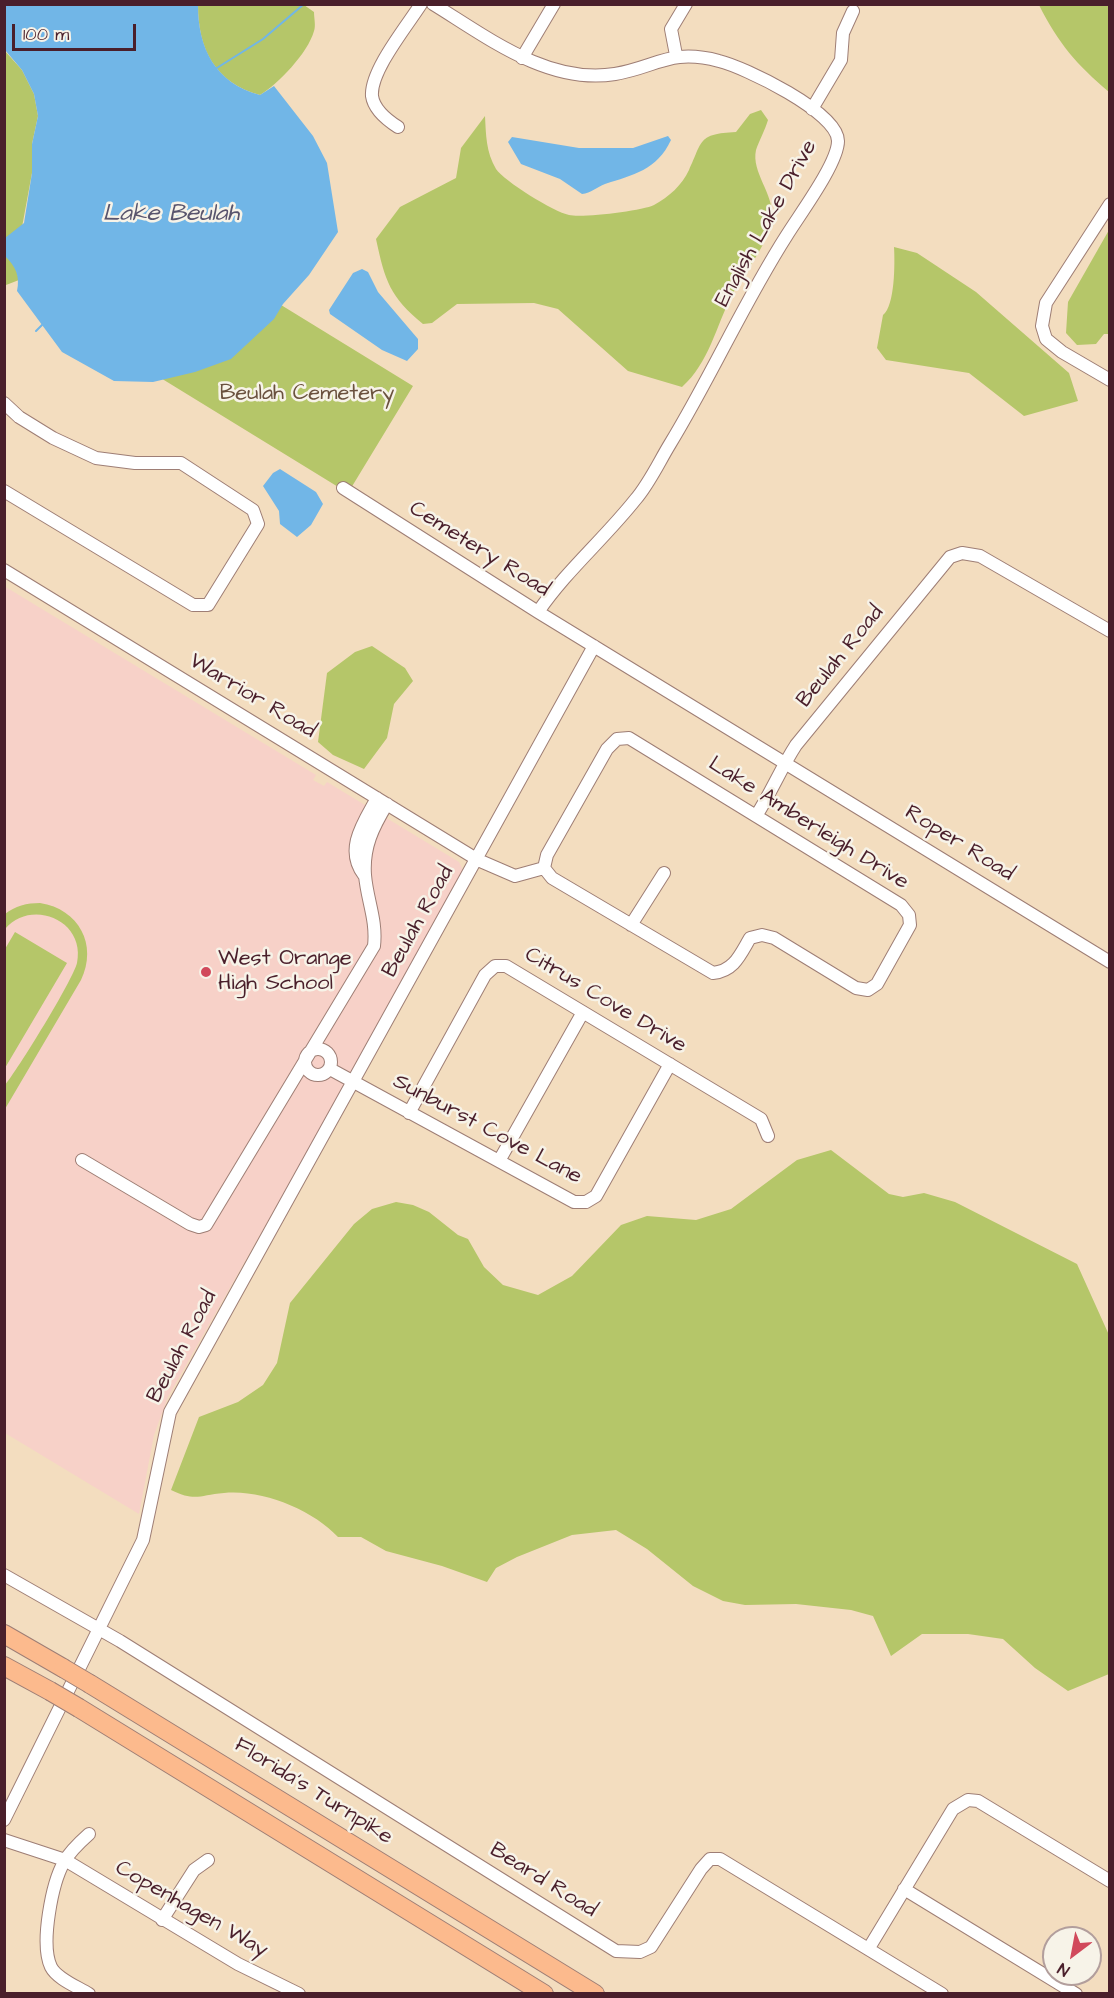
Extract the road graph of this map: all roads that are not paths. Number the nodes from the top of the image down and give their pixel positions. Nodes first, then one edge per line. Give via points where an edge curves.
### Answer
1 (421, 4) edge
2 (433, 4) edge
3 (554, 4) edge
4 (686, 4) edge
5 (853, 11) dead end
6 (676, 55) junction
7 (522, 58) junction
8 (812, 109) junction
9 (398, 127) dead end
10 (1110, 204) edge
11 (1110, 380) edge
12 (4, 403) edge
13 (343, 488) dead end
14 (4, 491) edge
15 (4, 570) edge
16 (538, 612) junction
17 (1110, 631) edge
18 (594, 646) junction
19 (786, 762) junction
20 (382, 801) junction
21 (756, 816) junction
22 (478, 860) junction
23 (544, 868) junction
24 (664, 873) dead end
25 (631, 925) junction
26 (1110, 962) edge
27 (583, 1012) junction
28 (307, 1055) junction
29 (669, 1064) junction
30 (330, 1069) junction
31 (353, 1082) junction
32 (409, 1113) junction
33 (768, 1136) dead end
34 (82, 1160) dead end
35 (499, 1161) junction
36 (4, 1575) edge
37 (98, 1629) junction
38 (4, 1634) edge
39 (4, 1666) edge
40 (4, 1820) edge
41 (89, 1834) dead end
42 (4, 1840) edge
43 (65, 1860) junction
44 (208, 1860) dead end
45 (1110, 1881) edge
46 (904, 1889) junction
47 (162, 1920) junction
48 (869, 1948) junction
49 (89, 1994) edge
50 (299, 1994) edge
51 (544, 1994) edge
52 (595, 1994) edge
53 (942, 1994) edge
54 (1076, 1994) edge

1 - 9 street via 375,77 372,97 382,116
2 - 7 street, English Lake Drive
3 - 7 street
4 - 6 street via 671,28
5 - 8 street via 843,33 842,60
6 - 7 street, English Lake Drive via 614,74 566,74
6 - 8 street, English Lake Drive via 718,60 753,72
8 - 16 street, English Lake Drive via 832,125 838,141 828,169 753,289 696,400 636,499 556,584
10 - 11 street via 1046,303 1042,326 1046,339 1062,352
12 - 14 street via 53,438 96,458 181,463 253,510 258,524 208,605 193,605
13 - 16 street, Cemetery Road
15 - 20 street, Warrior Road
16 - 18 street, Cemetery Road
17 - 19 street, Beulah Road via 980,556 962,553 950,557
18 - 19 street
18 - 22 street, Beulah Road
19 - 21 street, Beulah Road
19 - 26 street, Roper Road
20 - 22 street, Warrior Road
20 - 28 street via 367,841 365,876 376,931 374,946
21 - 23 street, Lake Amberleigh Drive via 629,738 618,739 607,749 547,855
21 - 25 street, Lake Amberleigh Drive via 901,905 909,915 910,925 877,984 867,990 856,988 774,938 762,935 750,938 733,967 713,973
22 - 23 street via 515,876
22 - 31 street, Beulah Road
23 - 25 street, Lake Amberleigh Drive via 552,878
24 - 25 street
27 - 29 street, Citrus Cove Drive
27 - 32 street, Citrus Cove Drive via 506,966 495,966 485,975
27 - 35 street
28 - 30 street via 315,1049 325,1050 332,1059
28 - 30 street via 305,1065 311,1074 322,1075
28 - 34 street via 202,1227 190,1224
29 - 33 street, Citrus Cove Drive via 761,1119
29 - 35 street, Sunburst Cove Lane via 596,1196 586,1202 574,1202
30 - 31 street, Sunburst Cove Lane
31 - 32 street, Sunburst Cove Lane
31 - 37 street, Beulah Road via 170,1412 143,1540
32 - 35 street, Sunburst Cove Lane
36 - 37 street
37 - 40 street, Beulah Road
37 - 48 street, Beard Road via 616,1951 640,1952 651,1947 710,1859 720,1859
38 - 52 highway, Florida's Turnpike, bridge
39 - 51 highway, bridge via 79,1708
41 - 43 street
42 - 43 street, Copenhagen Way
43 - 47 street, Copenhagen Way
43 - 49 street via 51,1902 47,1952 57,1974
44 - 47 street via 194,1870
45 - 46 street via 978,1801 968,1800 953,1809
46 - 48 street
46 - 54 street
47 - 50 street, Copenhagen Way
48 - 53 street, Beard Road

